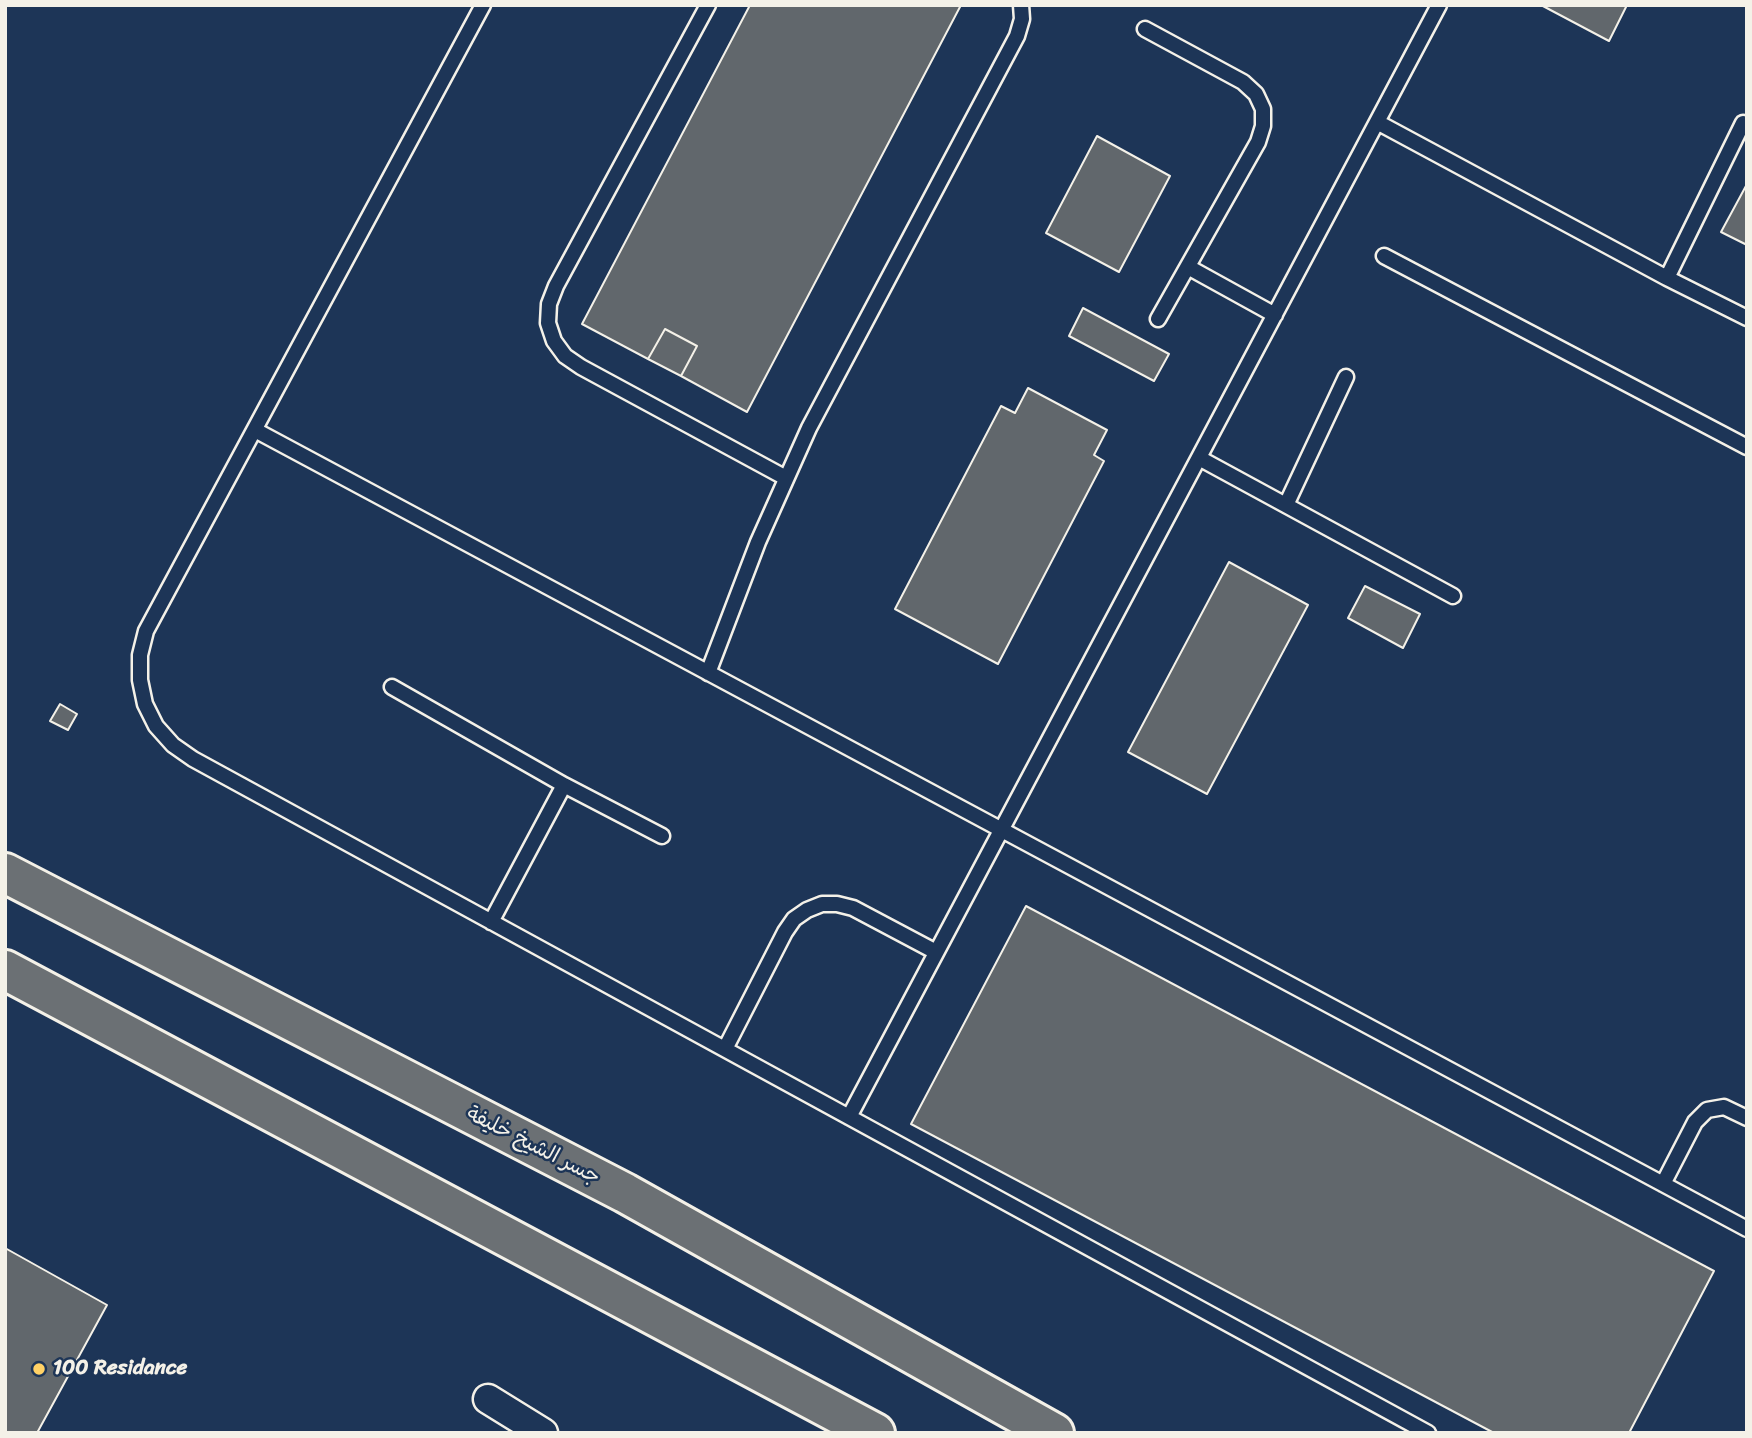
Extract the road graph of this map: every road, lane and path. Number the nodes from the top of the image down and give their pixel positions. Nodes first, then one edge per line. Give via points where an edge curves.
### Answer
1 (484, 5) edge
2 (708, 5) edge
3 (1021, 5) edge
4 (1439, 5) edge
5 (1145, 29) dead end
6 (1377, 122) junction
7 (1743, 123) dead end
8 (1384, 256) dead end
9 (1188, 267) junction
10 (1667, 278) junction
11 (1275, 315) junction
12 (1747, 318) edge
13 (1158, 319) dead end
14 (1346, 377) dead end
15 (254, 430) junction
16 (1747, 447) edge
17 (1199, 457) junction
18 (786, 478) junction
19 (1286, 505) junction
20 (1453, 596) dead end
21 (708, 673) junction
22 (392, 687) dead end
23 (564, 785) junction
24 (1001, 830) junction
25 (662, 836) dead end
26 (5, 873) edge
27 (491, 922) junction
28 (936, 952) junction
29 (5, 970) edge
30 (725, 1049) junction
31 (849, 1117) junction
32 (1747, 1118) edge
33 (1663, 1184) junction
34 (1747, 1229) edge
35 (488, 1399) dead end
36 (543, 1433) edge
37 (875, 1433) edge
38 (1054, 1433) edge
39 (1428, 1433) edge

1 - 15 lane
2 - 18 lane via 556,286 548,323 565,356 581,367
3 - 18 lane via 1017,36
4 - 6 lane
5 - 9 lane via 1243,82 1256,94 1262,109 1264,126 1258,142
6 - 10 lane
6 - 11 lane
7 - 10 lane
8 - 16 lane
9 - 11 lane
9 - 13 lane
10 - 12 lane
11 - 17 lane
14 - 19 lane
15 - 21 lane
15 - 27 lane via 146,631 140,655 145,704 156,726 193,759
17 - 19 lane
17 - 24 lane
18 - 21 lane
19 - 20 lane
21 - 24 lane
22 - 23 lane
23 - 25 lane
23 - 27 lane
24 - 28 lane
24 - 33 lane
26 - 38 highway, جسر الشيخ خليفة via 625,1193
27 - 30 lane
28 - 30 lane via 853,908 822,904 807,910 785,932
28 - 31 lane
29 - 37 highway
30 - 31 lane
31 - 39 lane
32 - 33 lane via 1724,1107 1700,1115
33 - 34 lane
35 - 36 street

